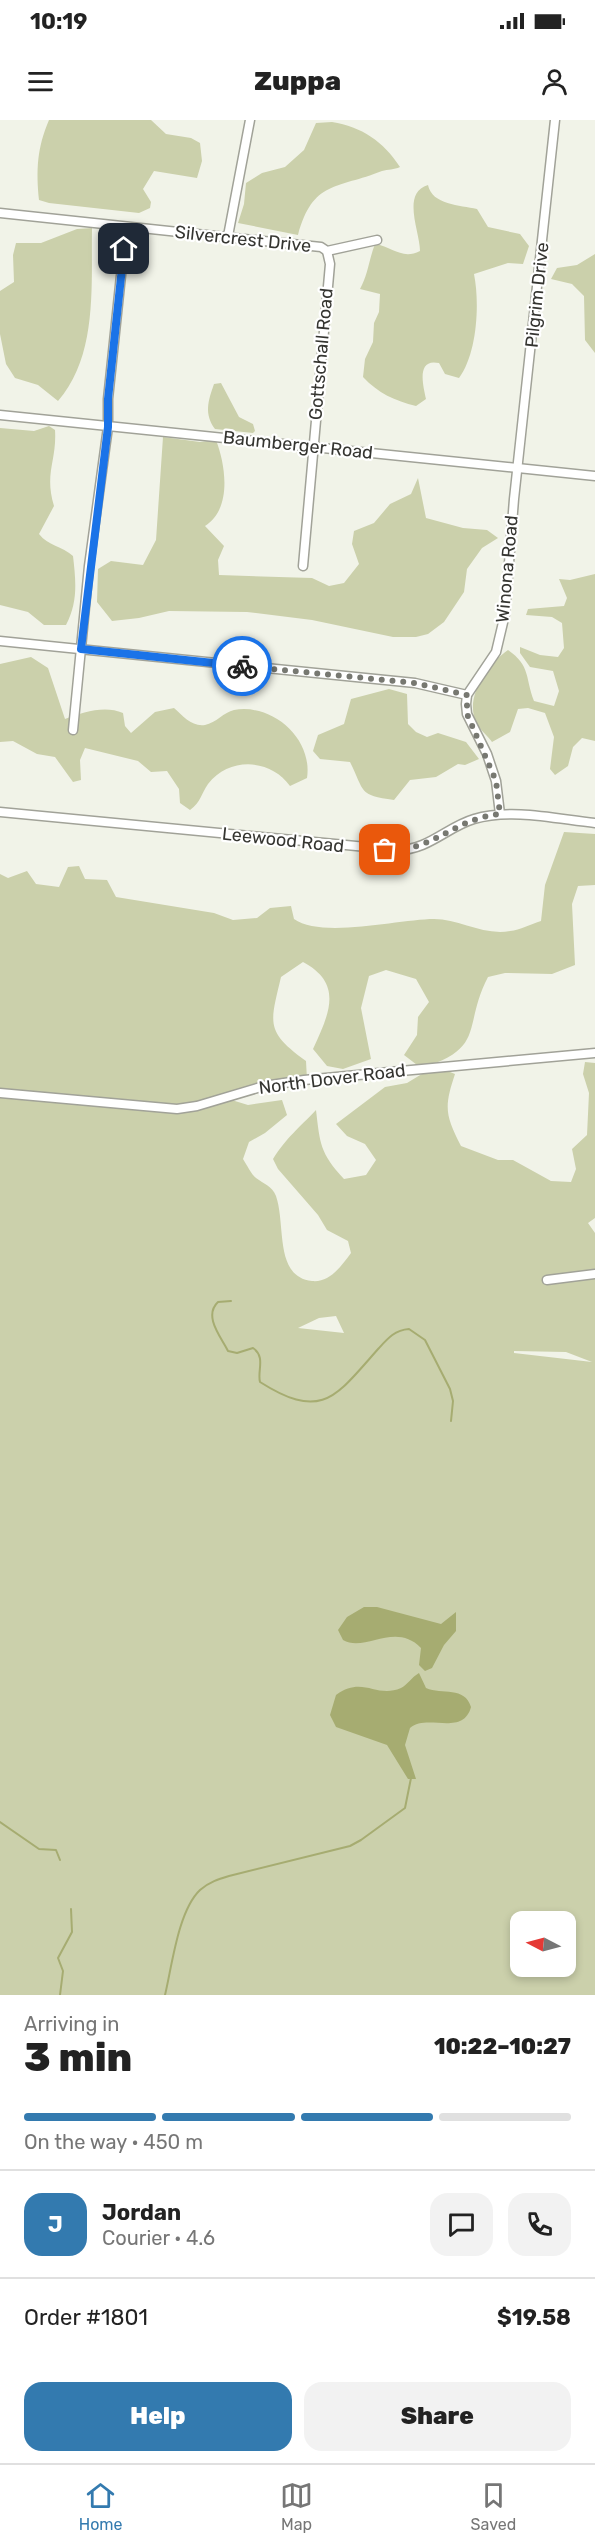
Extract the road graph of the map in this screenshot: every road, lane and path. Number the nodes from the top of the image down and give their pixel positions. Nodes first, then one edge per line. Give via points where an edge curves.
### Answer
1 (250, 120) edge
2 (555, 120) edge
3 (0, 213) edge
4 (126, 228) junction
5 (228, 236) junction
6 (377, 240) dead end
7 (327, 251) junction
8 (0, 415) edge
9 (108, 427) junction
10 (313, 447) junction
11 (517, 470) junction
12 (595, 476) edge
13 (303, 566) dead end
14 (0, 641) edge
15 (81, 649) junction
16 (467, 695) junction
17 (73, 730) dead end
18 (0, 812) edge
19 (500, 814) junction
20 (595, 823) edge
21 (595, 1053) edge
22 (0, 1093) edge
23 (595, 1274) edge
24 (547, 1280) dead end

1 - 5 street
2 - 11 street, Pilgrim Drive
3 - 4 street, Silvercrest Drive
4 - 5 street, Silvercrest Drive
4 - 9 street
5 - 7 street, Silvercrest Drive via 321,247
6 - 7 street, Silvercrest Drive
7 - 10 street, Gottschall Road via 330,264
8 - 9 street, Baumberger Road
9 - 10 street, Baumberger Road
9 - 15 street
10 - 11 street, Baumberger Road
10 - 13 street, Gottschall Road
11 - 12 street, Baumberger Road
11 - 16 street, Winona Road via 503,627 493,658
14 - 15 street
15 - 16 street via 415,683
15 - 17 street
16 - 19 street via 467,714 496,781
18 - 19 street, Leewood Road via 398,850 425,845 472,820
19 - 20 street, Leewood Road
21 - 22 street, North Dover Road via 304,1080 264,1086 177,1109
23 - 24 street

